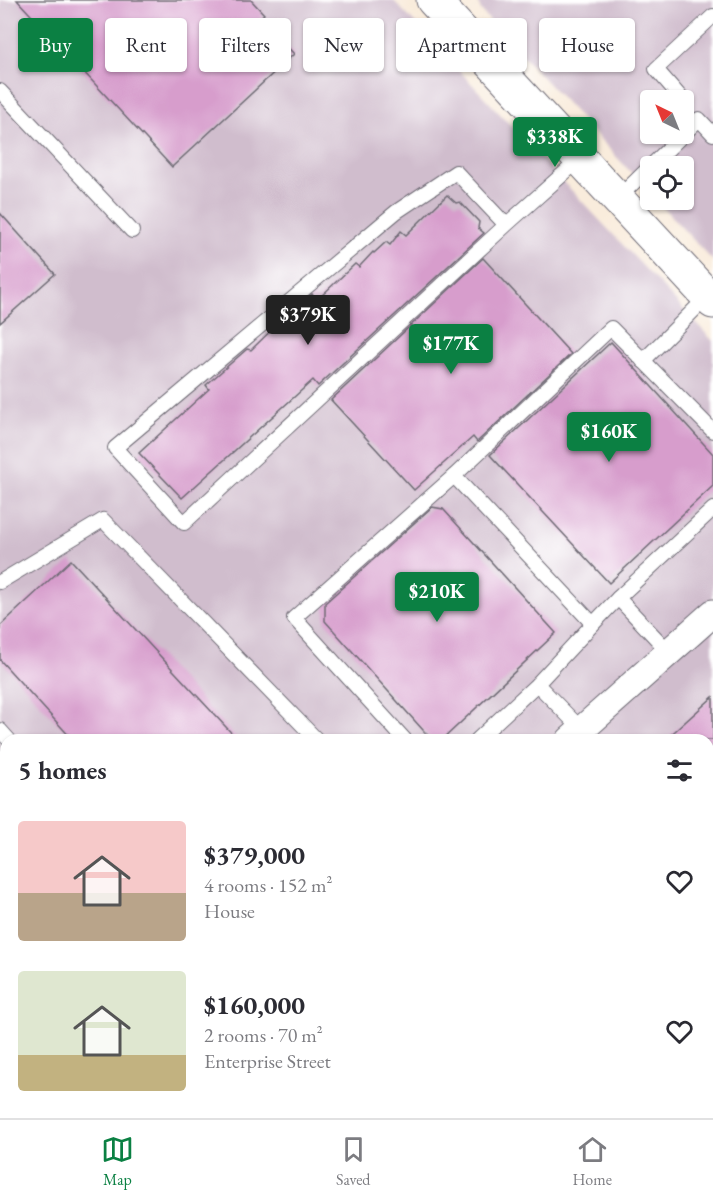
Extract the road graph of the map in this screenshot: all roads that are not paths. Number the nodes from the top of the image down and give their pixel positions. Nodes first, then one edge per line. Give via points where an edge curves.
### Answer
1 (433, 0) edge
2 (713, 16) edge
3 (674, 90) edge
4 (0, 91) edge
5 (694, 113) edge
6 (699, 119) junction
7 (713, 134) edge
8 (581, 158) junction
9 (618, 198) junction
10 (506, 225) junction
11 (132, 231) dead end
12 (710, 299) edge
13 (644, 361) junction
14 (713, 431) edge
15 (454, 476) junction
16 (713, 509) edge
17 (0, 582) edge
18 (618, 598) junction
19 (713, 613) edge
20 (593, 624) junction
21 (669, 652) junction
22 (537, 684) junction
23 (311, 734) edge
24 (400, 734) edge
25 (483, 734) edge
26 (579, 734) edge
27 (583, 734) edge

1 - 8 street
2 - 3 lane via 656,69
4 - 11 lane
5 - 6 lane
6 - 7 lane
6 - 9 lane
8 - 9 street
8 - 10 lane
9 - 12 street
10 - 10 lane via 184,523 115,448 396,212 456,172
12 - 13 lane
13 - 14 lane
13 - 15 lane via 611,328
15 - 20 lane
15 - 24 lane via 294,618
16 - 18 lane
17 - 23 lane via 103,520
18 - 20 lane
18 - 21 lane
19 - 21 street
20 - 22 lane
21 - 27 street
22 - 25 lane
22 - 26 lane

